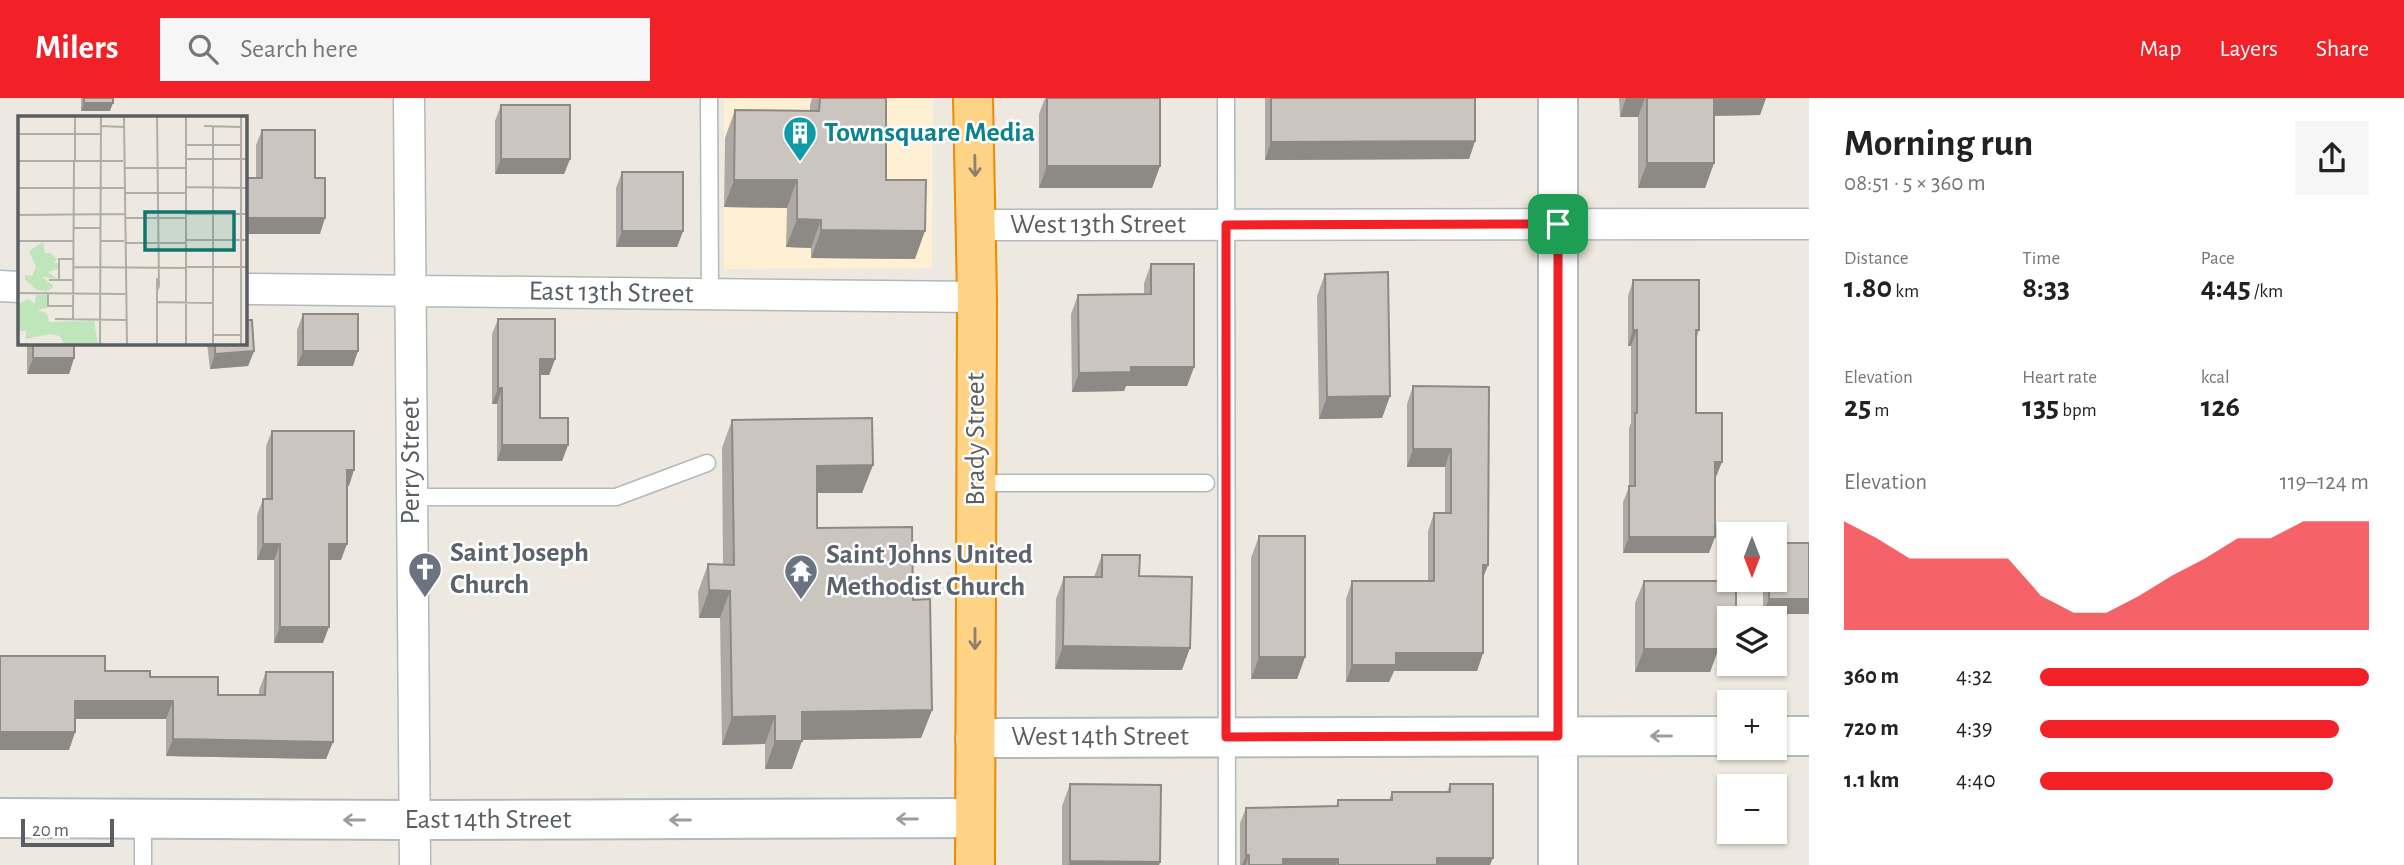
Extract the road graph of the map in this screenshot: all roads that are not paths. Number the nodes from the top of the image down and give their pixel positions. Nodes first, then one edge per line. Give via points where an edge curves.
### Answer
1 (409, 98) edge
2 (709, 98) edge
3 (973, 98) edge
4 (1226, 98) edge
5 (1558, 98) edge
6 (1558, 224) junction
7 (1809, 224) edge
8 (976, 225) junction
9 (1226, 225) junction
10 (0, 286) edge
11 (18, 287) edge
12 (247, 289) edge
13 (410, 291) junction
14 (710, 295) junction
15 (977, 297) junction
16 (707, 464) dead end
17 (976, 483) junction
18 (1206, 483) dead end
19 (412, 497) junction
20 (1558, 736) junction
21 (1717, 736) edge
22 (1787, 736) edge
23 (1809, 736) edge
24 (1226, 737) junction
25 (975, 738) junction
26 (0, 818) edge
27 (143, 818) junction
28 (975, 818) junction
29 (414, 820) junction
30 (143, 865) edge
31 (415, 865) edge
32 (975, 865) edge
33 (1227, 865) edge
34 (1558, 865) edge

1 - 13 street, Perry Street
2 - 14 lane
3 -> 8 highway, Brady Street
4 - 9 lane
5 - 6 street
6 - 7 street, West 13th Street
6 - 9 street, West 13th Street
6 - 20 street
8 - 9 street, West 13th Street
8 - 15 highway, Brady Street
9 - 24 lane
10 - 11 street
12 - 13 street, East 13th Street
13 - 14 street, East 13th Street
13 - 19 street, Perry Street
14 - 15 street, East 13th Street
15 - 17 highway, Brady Street
16 - 19 lane via 616,496
17 - 18 lane
17 -> 25 highway, Brady Street
19 - 29 street, Perry Street
21 -> 20 street, West 14th Street
20 - 24 street, West 14th Street
20 - 34 street
22 - 23 street
24 - 25 street, West 14th Street
24 - 33 lane
25 - 28 highway, Brady Street
26 - 27 street, East 14th Street
29 -> 27 street, East 14th Street
27 - 30 lane
28 -> 29 street, East 14th Street
28 - 32 highway, Brady Street
29 - 31 street, Perry Street

